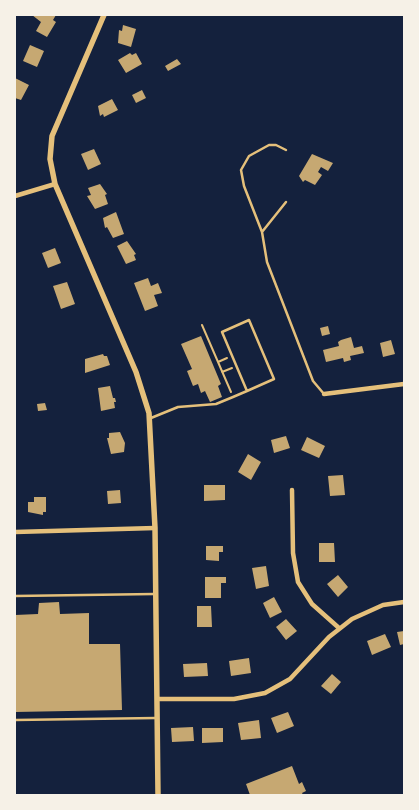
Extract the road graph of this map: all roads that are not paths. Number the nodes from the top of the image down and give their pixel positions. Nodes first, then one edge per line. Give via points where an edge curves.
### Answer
1 (104, 15) edge
2 (286, 150) dead end
3 (55, 184) junction
4 (15, 196) edge
5 (286, 202) dead end
6 (262, 232) junction
7 (404, 384) edge
8 (247, 391) junction
9 (324, 394) joint
10 (150, 418) junction
11 (292, 490) dead end
12 (155, 528) junction
13 (15, 532) edge
14 (156, 594) junction
15 (15, 596) edge
16 (404, 602) edge
17 (339, 628) junction
18 (158, 699) junction
19 (158, 718) junction
20 (15, 720) edge
21 (158, 795) edge

1 - 3 street via 52,136 50,160
2 - 6 lane via 269,145 249,156 241,170
3 - 4 street
3 - 10 street via 139,380
5 - 6 lane
6 - 9 lane via 267,262 281,302 313,381
7 - 9 street
8 - 8 lane via 274,379 249,320 222,332
8 - 10 lane via 216,404 178,407
10 - 12 street
11 - 17 street via 293,553 298,582 312,604
12 - 13 street
12 - 14 street
14 - 15 lane
14 - 18 street
16 - 17 street via 367,611
17 - 18 street via 290,680 265,693 234,700
18 - 19 street
19 - 20 lane
19 - 21 street

